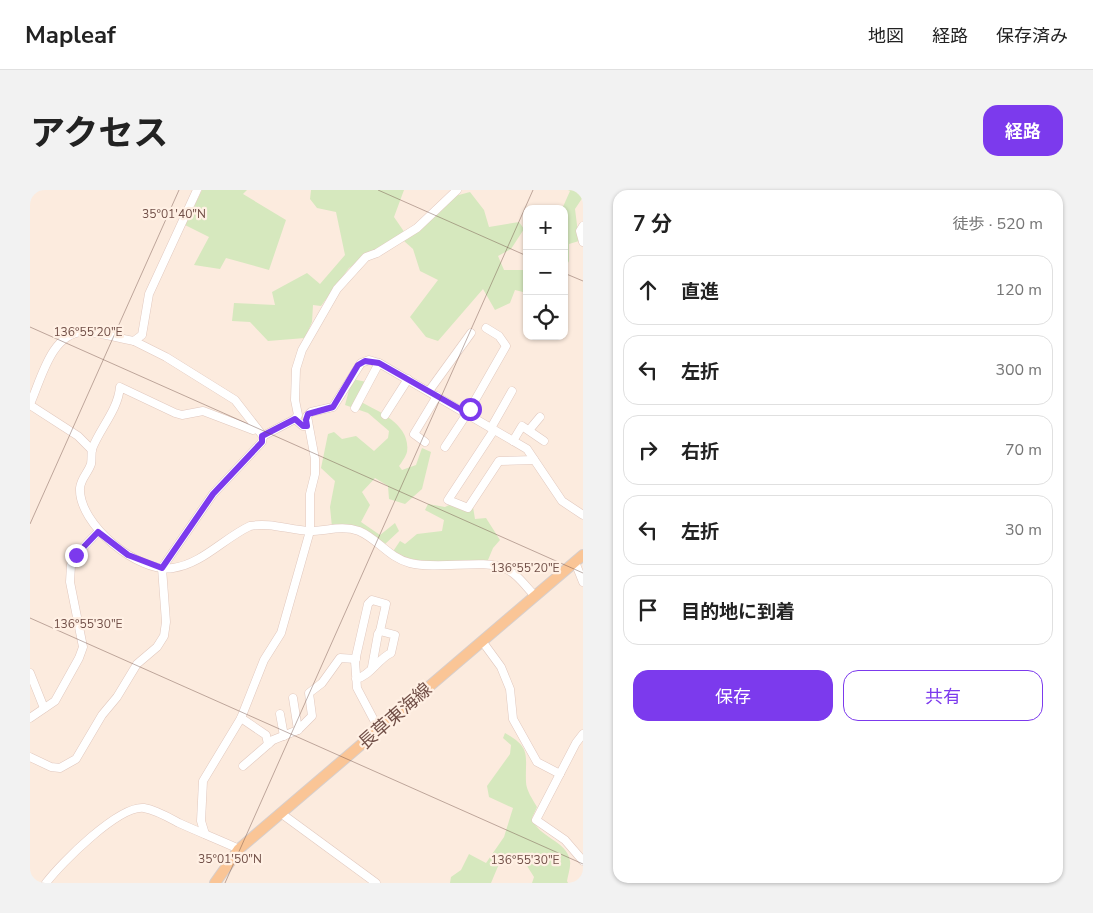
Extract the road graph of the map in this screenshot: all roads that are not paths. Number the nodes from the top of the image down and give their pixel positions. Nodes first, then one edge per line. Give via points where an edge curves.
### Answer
1 (197, 190) edge
2 (457, 190) edge
3 (583, 226) edge
4 (583, 242) edge
5 (486, 328) dead end
6 (472, 333) dead end
7 (134, 341) junction
8 (379, 363) junction
9 (408, 379) junction
10 (429, 391) junction
11 (512, 391) dead end
12 (437, 396) junction
13 (30, 405) edge
14 (355, 408) dead end
15 (467, 413) junction
16 (385, 415) dead end
17 (540, 417) dead end
18 (295, 419) junction
19 (307, 426) junction
20 (258, 429) junction
21 (492, 429) junction
22 (530, 429) junction
23 (262, 436) junction
24 (544, 440) dead end
25 (513, 441) junction
26 (425, 442) dead end
27 (446, 447) dead end
28 (92, 450) junction
29 (534, 460) junction
30 (583, 515) edge
31 (310, 531) junction
32 (98, 532) junction
33 (579, 559) edge
34 (162, 568) junction
35 (583, 582) edge
36 (535, 596) junction
37 (380, 631) junction
38 (482, 641) junction
39 (356, 659) junction
40 (373, 667) junction
41 (30, 673) edge
42 (356, 679) junction
43 (293, 698) dead end
44 (44, 708) junction
45 (280, 714) dead end
46 (30, 718) edge
47 (241, 718) junction
48 (265, 724) dead end
49 (381, 728) junction
50 (298, 730) junction
51 (583, 734) edge
52 (266, 735) junction
53 (284, 736) junction
54 (268, 744) junction
55 (30, 757) edge
56 (243, 766) dead end
57 (560, 774) junction
58 (282, 814) junction
59 (205, 834) junction
60 (239, 849) junction
61 (583, 861) edge
62 (46, 883) edge
63 (215, 883) edge
64 (376, 883) edge

1 - 7 street via 149,294 142,335
2 - 18 street via 417,228 366,257 337,289 302,350 296,369 298,415
3 - 4 street via 580,231
5 - 15 street via 500,336 506,346
6 - 10 street
7 - 13 street via 85,332 74,333 62,340 53,352
7 - 20 street via 236,400
8 - 9 street
8 - 14 street
8 - 19 street via 361,362 333,407 308,414
9 - 10 street
9 - 16 street
10 - 12 street
11 - 21 street
12 - 15 street
12 - 26 street via 414,434
13 - 28 street via 78,436
15 - 21 street
15 - 27 street
17 - 22 street
18 - 19 street
18 - 23 street
19 - 31 street via 315,459 310,494
20 - 23 street
20 - 28 street via 253,430 203,411 175,413 120,387 115,405
21 - 25 street
21 - 29 street via 448,500 468,508 500,461
22 - 24 street
22 - 25 street via 522,426
23 - 34 street via 262,442 213,494
25 - 29 street via 527,449
28 - 32 street via 90,464 82,478 81,501
29 - 30 street via 562,501
31 - 34 street via 261,524 250,526 188,564
31 - 36 street via 343,528 359,531 389,554 409,563 503,568 513,573
31 - 47 street via 280,633 264,660
32 - 34 street via 128,555
32 - 44 street via 71,565 70,582 83,647 80,658 55,701
33 - 35 street
33 - 36 main road, 長草東海線
34 - 55 street via 166,622 164,636 157,647 137,664 76,759 60,768
36 - 38 main road, 長草東海線
37 - 39 street via 386,604 372,600 368,604
37 - 40 street
37 - 40 street via 394,635 391,652
38 - 49 main road, 長草東海線
38 - 57 street via 501,667 510,689 513,719 536,762
39 - 42 street
39 - 50 street via 340,658 322,683 309,693 312,716
40 - 42 street via 363,678
41 - 44 street
42 - 49 street via 357,688
43 - 50 street
44 - 46 street
45 - 53 street
47 - 52 street
47 - 59 street via 203,780 202,821
48 - 52 street
49 - 58 main road, 長草東海線
50 - 53 street
51 - 57 street
52 - 54 street
53 - 54 street
54 - 56 street
57 - 61 street via 536,820 565,840
58 - 60 main road, 長草東海線
58 - 64 street
59 - 60 street
59 - 62 street via 144,808 127,810 59,866
60 - 63 main road, 長草東海線

